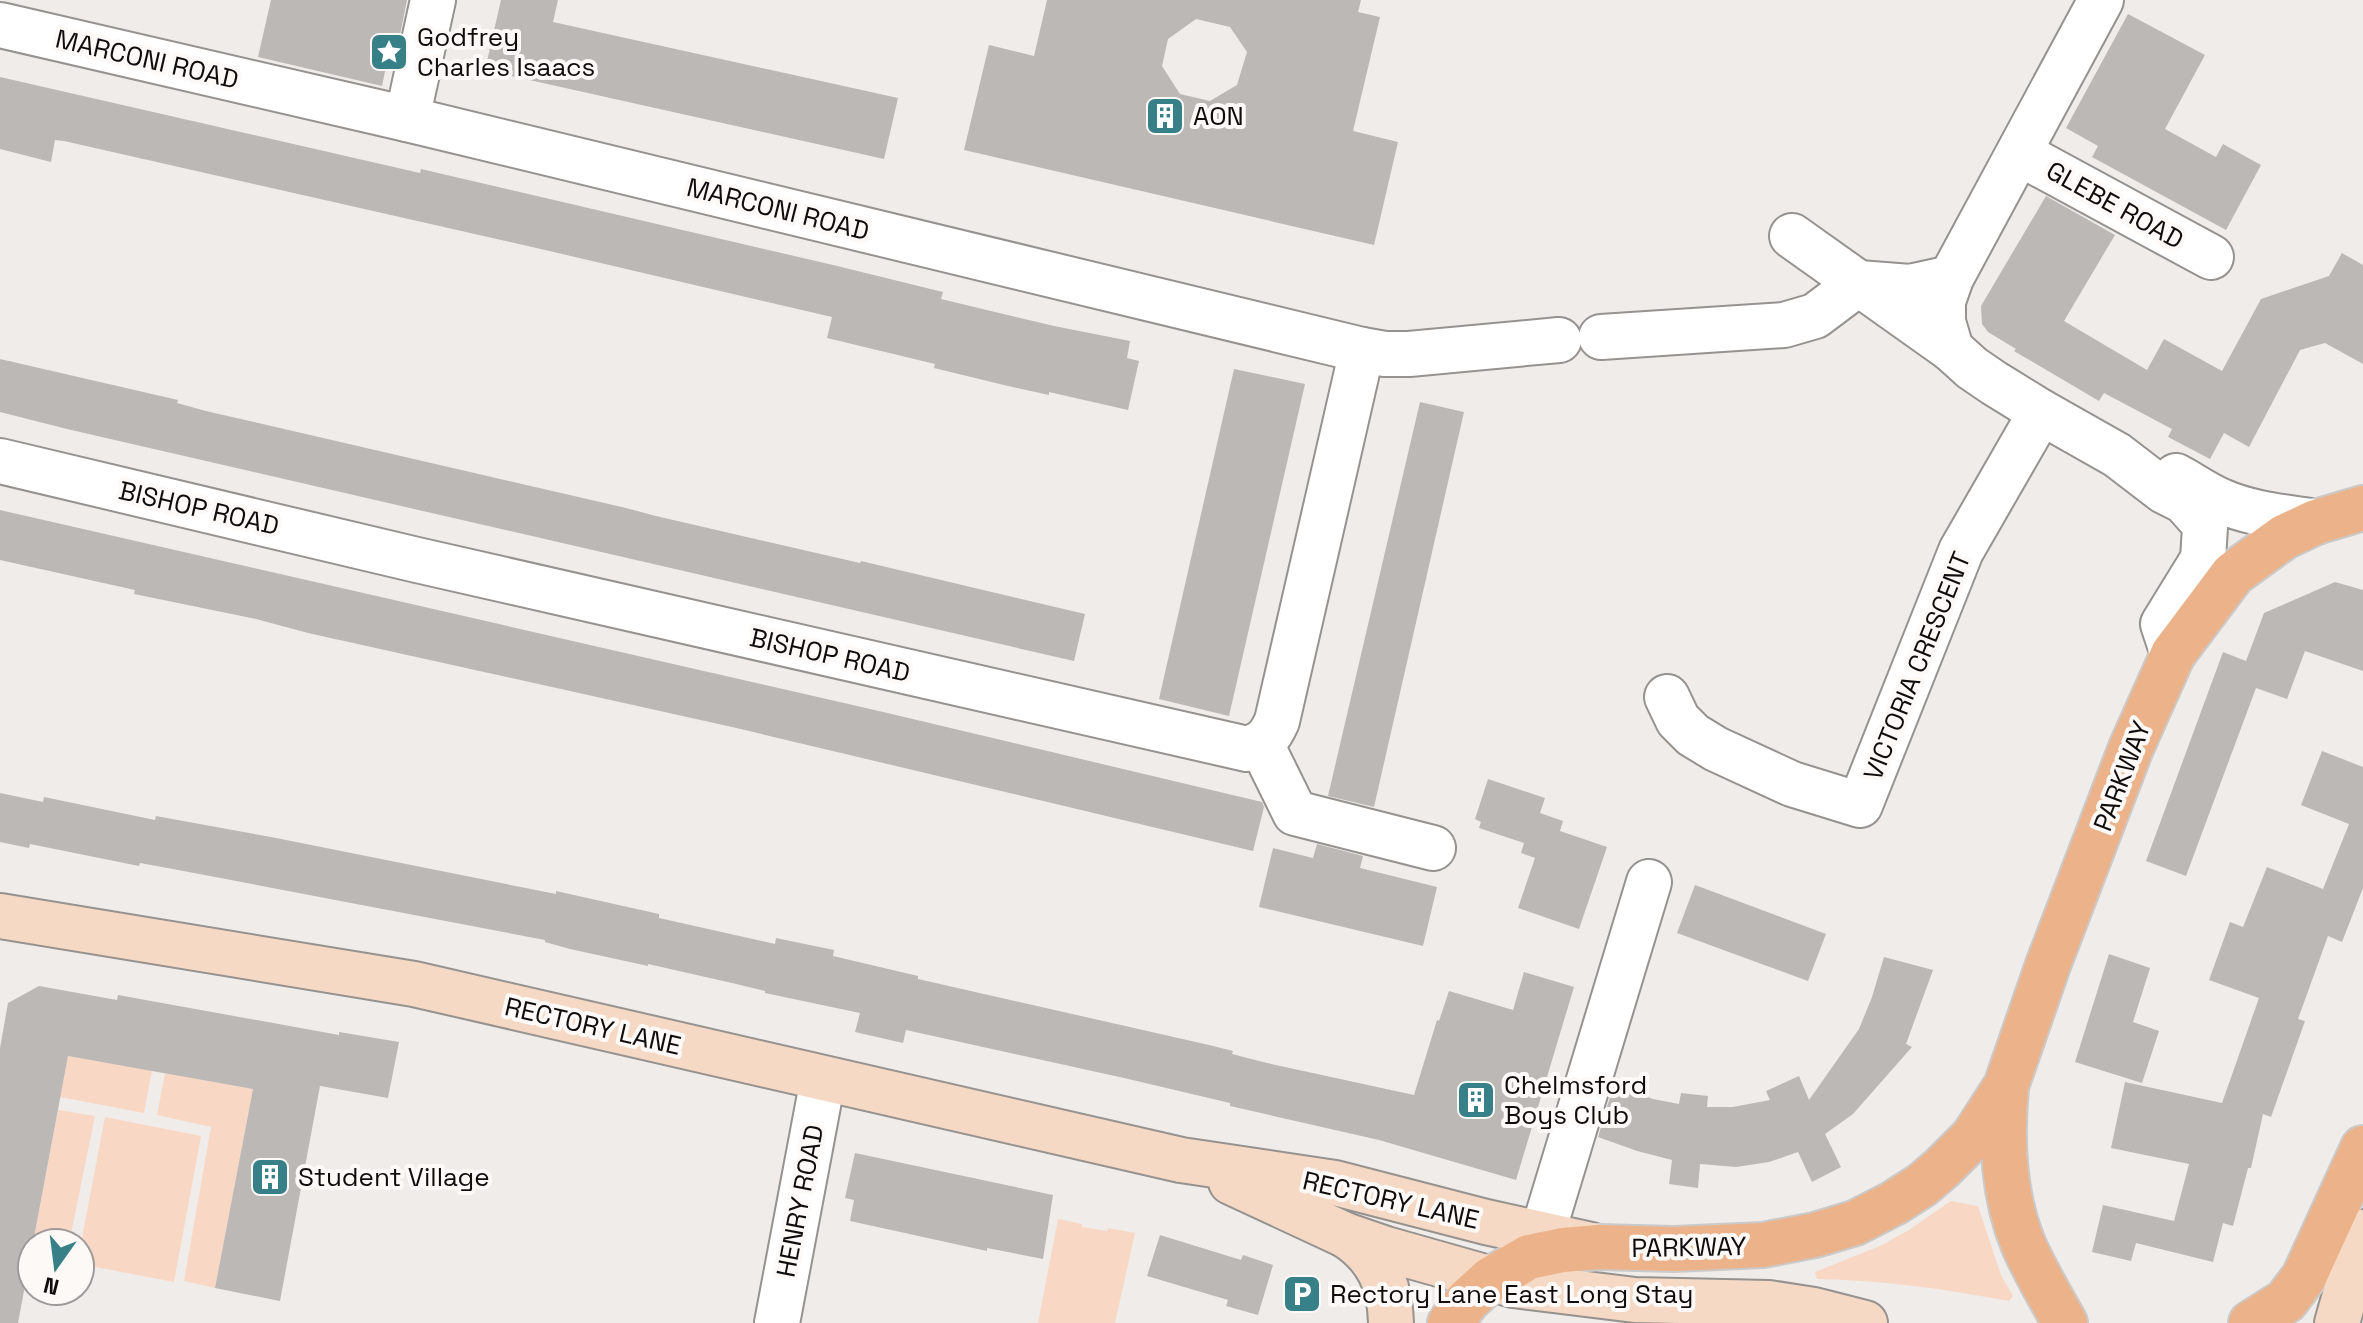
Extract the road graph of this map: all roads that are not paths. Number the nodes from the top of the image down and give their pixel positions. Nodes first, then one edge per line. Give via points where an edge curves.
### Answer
1 (433, 0) edge
2 (2101, 0) edge
3 (0, 25) edge
4 (407, 119) junction
5 (2019, 153) junction
6 (1792, 236) dead end
7 (2211, 257) dead end
8 (1951, 278) junction
9 (1859, 283) junction
10 (1951, 349) junction
11 (1362, 350) junction
12 (2041, 412) junction
13 (2117, 455) junction
14 (0, 461) edge
15 (2363, 508) edge
16 (2316, 522) junction
17 (2363, 528) edge
18 (2173, 654) junction
19 (1667, 697) dead end
20 (1261, 744) junction
21 (1433, 848) dead end
22 (1649, 882) dead end
23 (0, 916) edge
24 (823, 1079) junction
25 (2006, 1086) junction
26 (2363, 1148) edge
27 (1181, 1160) junction
28 (1486, 1222) junction
29 (2363, 1232) edge
30 (1345, 1235) junction
31 (1542, 1235) junction
32 (1599, 1247) junction
33 (1507, 1289) edge
34 (1390, 1315) edge
35 (777, 1323) edge
36 (1450, 1323) edge
37 (1865, 1323) edge
38 (2065, 1323) edge
39 (2251, 1323) edge
40 (2337, 1323) edge

1 - 4 street
2 - 5 street, GLEBE ROAD
3 - 4 street, MARCONI ROAD
4 - 11 street, MARCONI ROAD
5 - 7 street, GLEBE ROAD
5 - 8 street, GLEBE ROAD
6 - 9 street
8 - 9 street via 1910,287
8 - 10 street, GLEBE ROAD via 1943,322
9 - 10 street
9 - 11 street, MARCONI ROAD via 1815,316 1784,325 1409,354
10 - 12 street
11 - 20 street via 1277,721
12 - 13 street
12 - 19 street, VICTORIA CRESCENT via 1961,551 1860,805 1792,784 1716,749 1678,720
13 - 16 street via 2172,473 2220,501
13 - 18 street via 2184,501 2205,527 2203,559 2163,624
14 - 20 street, BISHOP ROAD via 1217,744 1247,749
15 - 16 main road, PARKWAY
16 - 17 main road
16 - 18 main road, PARKWAY via 2284,537 2233,574
18 - 25 main road, PARKWAY via 2131,748
20 - 21 street via 1295,813
22 - 31 street
23 - 24 main road, RECTORY LANE via 414,984
24 - 27 main road, RECTORY LANE
24 - 35 street, HENRY ROAD
25 - 32 main road, PARKWAY via 1973,1137 1942,1168 1855,1223 1763,1245
25 - 38 main road, PARKWAY via 2002,1130 2012,1211 2024,1246
26 - 39 main road via 2304,1277 2286,1301
27 - 28 main road, RECTORY LANE via 1335,1183
27 - 30 main road, RECTORY LANE
28 - 31 main road, RECTORY LANE
28 - 33 main road via 1504,1250
29 - 40 main road
30 - 33 main road
30 - 34 main road, RECTORY LANE via 1373,1259
31 - 32 main road, RECTORY LANE
32 - 33 main road, PARKWAY via 1529,1257
33 - 36 main road via 1468,1300
33 - 37 main road via 1688,1303 1769,1303

